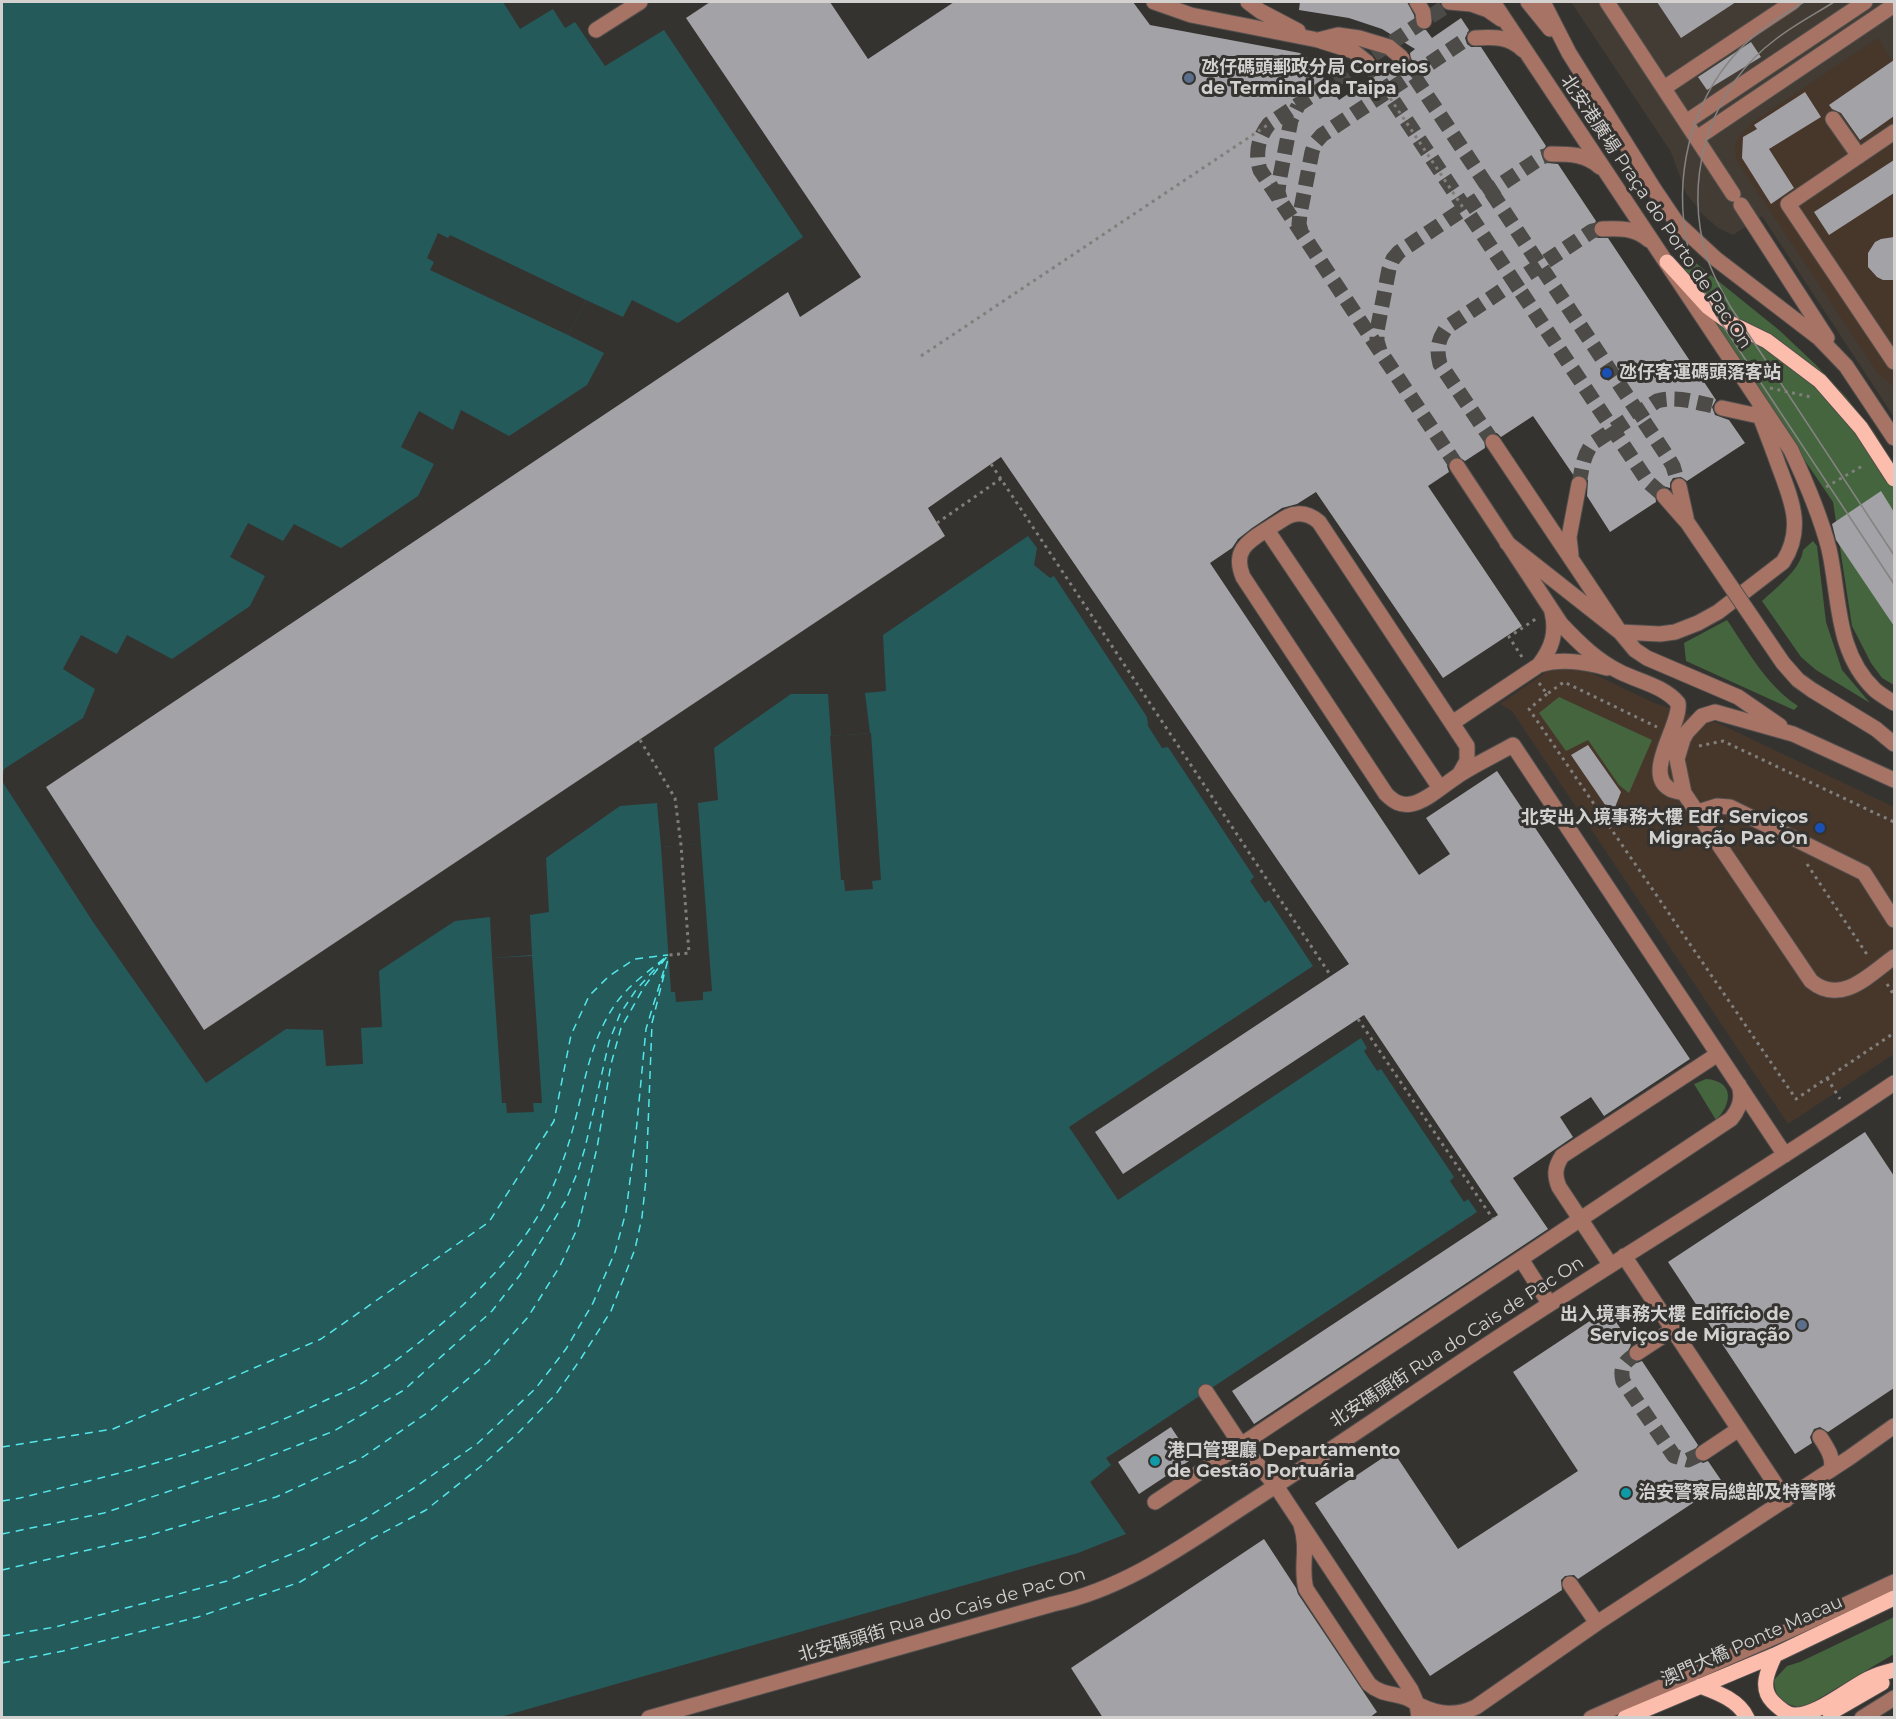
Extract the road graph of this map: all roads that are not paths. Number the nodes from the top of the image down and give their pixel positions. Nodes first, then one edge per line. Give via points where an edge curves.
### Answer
1 (640, 2) edge
2 (1154, 2) edge
3 (1248, 2) edge
4 (1417, 2) edge
5 (1449, 2) edge
6 (1493, 2) edge
7 (1527, 2) edge
8 (1543, 2) edge
9 (1607, 2) edge
10 (1793, 2) edge
11 (1864, 2) edge
12 (1894, 5) edge
13 (1424, 21) dead end
14 (1508, 25) junction
15 (596, 30) dead end
16 (1474, 38) tunnel mouth
17 (1315, 40) junction
18 (1569, 53) junction
19 (1529, 56) junction
20 (1402, 58) tunnel mouth
21 (1368, 63) tunnel mouth
22 (1664, 88) junction
23 (1833, 118) dead end
24 (1686, 122) junction
25 (1894, 132) edge
26 (1697, 138) junction
27 (1551, 154) tunnel mouth
28 (1859, 156) junction
29 (1607, 173) junction
30 (1602, 229) tunnel mouth
31 (1656, 246) junction
32 (1666, 262) junction
33 (1894, 362) edge
34 (1846, 366) junction
35 (1722, 408) tunnel mouth
36 (1765, 418) junction
37 (1894, 438) edge
38 (1493, 442) tunnel mouth
39 (1457, 466) tunnel mouth
40 (1894, 479) edge
41 (1579, 484) tunnel mouth
42 (1679, 486) tunnel mouth
43 (1664, 496) tunnel mouth
44 (1687, 522) junction
45 (1267, 530) junction
46 (1508, 543) junction
47 (1579, 571) junction
48 (1551, 609) junction
49 (1620, 632) junction
50 (1647, 658) junction
51 (1539, 665) junction
52 (1619, 671) junction
53 (1659, 689) junction
54 (1894, 703) edge
55 (1452, 723) junction
56 (1792, 734) junction
57 (1894, 744) edge
58 (1460, 775) junction
59 (1894, 780) edge
60 (1440, 788) junction
61 (1684, 793) junction
62 (1698, 812) junction
63 (1894, 920) edge
64 (1894, 957) edge
65 (1718, 1054) junction
66 (1738, 1082) junction
67 (1894, 1083) edge
68 (1785, 1155) junction
69 (1581, 1219) junction
70 (1624, 1256) junction
71 (1521, 1259) junction
72 (1610, 1264) junction
73 (1549, 1303) junction
74 (1672, 1330) junction
75 (1637, 1353) tunnel mouth
76 (1206, 1392) dead end
77 (1894, 1426) edge
78 (1739, 1429) junction
79 (1821, 1437) dead end
80 (1241, 1444) junction
81 (1830, 1452) junction
82 (1703, 1453) tunnel mouth
83 (1849, 1458) junction
84 (1831, 1470) junction
85 (1276, 1486) junction
86 (1785, 1500) junction
87 (1155, 1502) dead end
88 (1301, 1526) junction
89 (1570, 1584) dead end
90 (1893, 1589) edge
91 (1597, 1623) junction
92 (1775, 1655) junction
93 (1894, 1670) edge
94 (1894, 1675) edge
95 (1700, 1686) junction
96 (1894, 1698) edge
97 (1418, 1711) edge
98 (649, 1718) edge
99 (1591, 1718) edge
100 (1625, 1718) edge
101 (1747, 1718) edge
102 (1822, 1718) edge
103 (1862, 1718) edge

1 - 15 street
2 - 17 street via 1191,15
3 - 17 street
4 - 13 street via 1424,12
5 - 14 street via 1488,10
6 - 14 street, 北安港廣場 Praça do Porto de Pac On
7 - 18 street
8 - 18 street
9 - 22 street
10 - 22 street
11 - 24 street
12 - 26 street
14 - 19 street, 北安港廣場 Praça do Porto de Pac On
16 - 19 street via 1497,37 1516,42
17 - 20 street, bridge via 1338,35 1359,38 1389,47
17 - 21 street, bridge via 1353,51
18 - 34 street via 1660,199 1684,230 1819,338
19 - 29 street, 北安港廣場 Praça do Porto de Pac On
22 - 24 street
23 - 28 street
24 - 26 street
25 - 28 street
26 - 34 street
27 - 29 street via 1592,159
28 - 33 street via 1788,204
29 - 31 street, 北安港廣場 Praça do Porto de Pac On
30 - 31 street via 1622,228 1641,233
31 - 32 street, 北安港廣場 Praça do Porto de Pac On
32 - 36 street, 北安港廣場 Praça do Porto de Pac On via 1747,383
32 - 40 main road, bridge via 1707,307 1767,341 1820,381 1855,420
34 - 37 street
35 - 36 street
36 - 49 street via 1794,506 1795,531 1788,555 1763,578 1698,623 1660,634
36 - 54 street, 北安港廣場 Praça do Porto de Pac On via 1791,450 1812,495 1829,550 1840,626 1848,648 1875,690
38 - 47 street
39 - 46 street
41 - 47 street via 1569,537 1571,555
42 - 44 street
43 - 44 street
44 - 57 street, bridge via 1798,680
45 - 55 street via 1298,514 1319,522
45 - 60 street
45 - 60 street via 1247,542 1242,550 1239,568 1243,577 1386,794 1401,804 1411,804
46 - 48 street
46 - 49 street
47 - 49 street
48 - 51 street via 1554,639
48 - 52 street via 1582,646
49 - 50 street
50 - 53 street
50 - 56 street via 1738,698
51 - 52 street via 1569,661
51 - 55 street
52 - 53 street
53 - 61 street via 1674,698 1679,712 1663,756 1661,777 1670,789
55 - 58 street via 1467,746 1467,761
56 - 59 street
56 - 61 street via 1722,713 1702,716 1687,732 1678,750
58 - 60 street
58 - 65 street via 1513,745
61 - 62 street
62 - 63 street via 1730,807 1863,873
62 - 64 street via 1819,988 1839,992 1849,988
65 - 66 street
65 - 69 street via 1562,1156 1557,1163 1556,1179
66 - 68 street
66 - 69 street via 1741,1098 1731,1119
67 - 68 street, 北安碼頭街 Rua do Cais de Pac On
68 - 70 street, 北安碼頭街 Rua do Cais de Pac On
69 - 71 street
69 - 72 street
70 - 72 street, 北安碼頭街 Rua do Cais de Pac On
70 - 74 street
71 - 73 street
71 - 80 street
72 - 73 street, 北安碼頭街 Rua do Cais de Pac On
73 - 85 street, 北安碼頭街 Rua do Cais de Pac On
74 - 75 street
74 - 78 street
76 - 80 street
77 - 83 street
78 - 82 street
78 - 86 street
79 - 81 street
80 - 85 street
80 - 87 street
81 - 83 street
81 - 84 street
83 - 84 street
84 - 86 street
85 - 88 street
85 - 98 street, 北安碼頭街 Rua do Cais de Pac On via 1154,1564 1078,1599
86 - 91 street
88 - 97 street via 1411,1690
88 - 97 street via 1305,1538 1306,1589 1369,1684 1376,1690 1411,1700
89 - 91 street
90 - 92 main road, 澳門大橋 Ponte Macau
90 - 99 street
91 - 97 street via 1464,1713
92 - 93 main road via 1766,1677 1769,1698 1796,1715 1810,1712 1871,1677
92 - 95 main road, 澳門大橋 Ponte Macau
94 - 102 main road
95 - 100 main road, 澳門大橋 Ponte Macau
95 - 101 main road via 1721,1694
96 - 103 street

